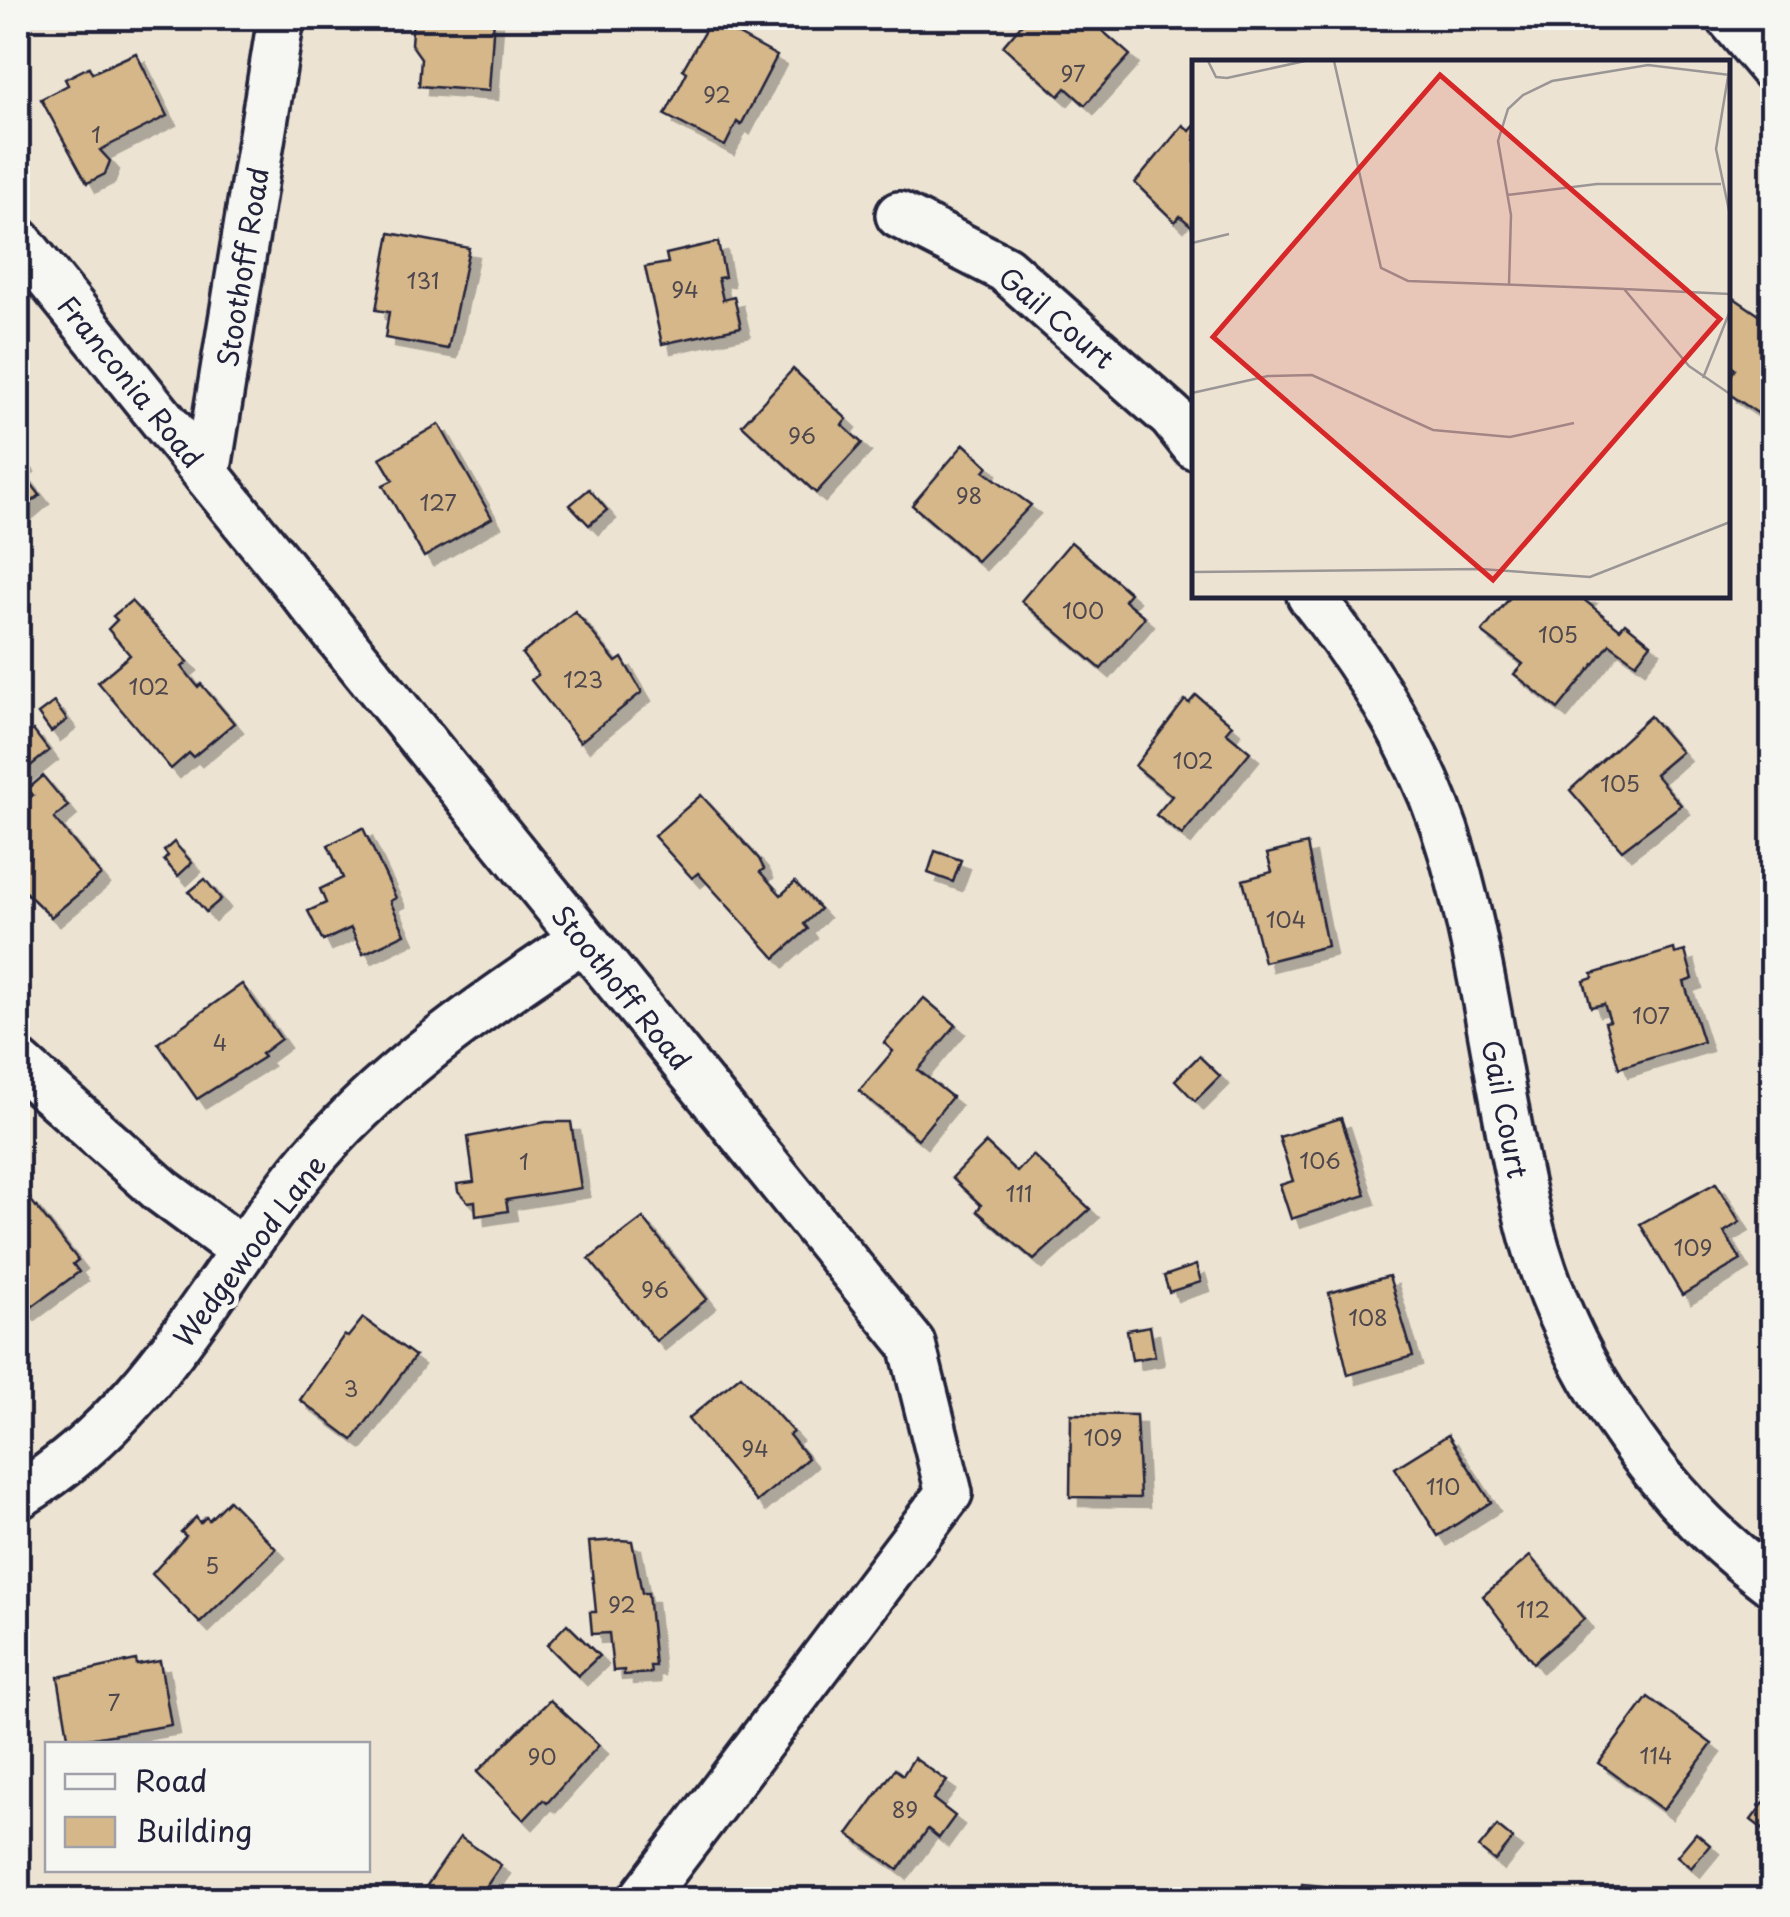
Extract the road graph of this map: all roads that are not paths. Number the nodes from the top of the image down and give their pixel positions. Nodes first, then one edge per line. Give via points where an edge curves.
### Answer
1 (281, 18) edge
2 (1730, 18) edge
3 (1772, 68) edge
4 (899, 215) dead end
5 (18, 240) edge
6 (1192, 442) edge
7 (207, 475) junction
8 (1312, 598) edge
9 (583, 940) junction
10 (18, 1063) edge
11 (242, 1250) junction
12 (18, 1496) edge
13 (1772, 1583) edge
14 (641, 1900) edge

1 - 7 street, Stoothoff Road
2 - 3 street
4 - 6 street, Gail Court via 1005,269
5 - 7 street, Franconia Road
7 - 9 street, Stoothoff Road
8 - 13 street, Gail Court via 1408,744 1452,852 1526,1214 1602,1398 1679,1498
9 - 11 street, Wedgewood Lane via 470,1014 390,1084 304,1168
9 - 14 street, Stoothoff Road via 912,1344 949,1493
10 - 11 street via 162,1191
11 - 12 street, Wedgewood Lane via 176,1350 118,1420 61,1470

